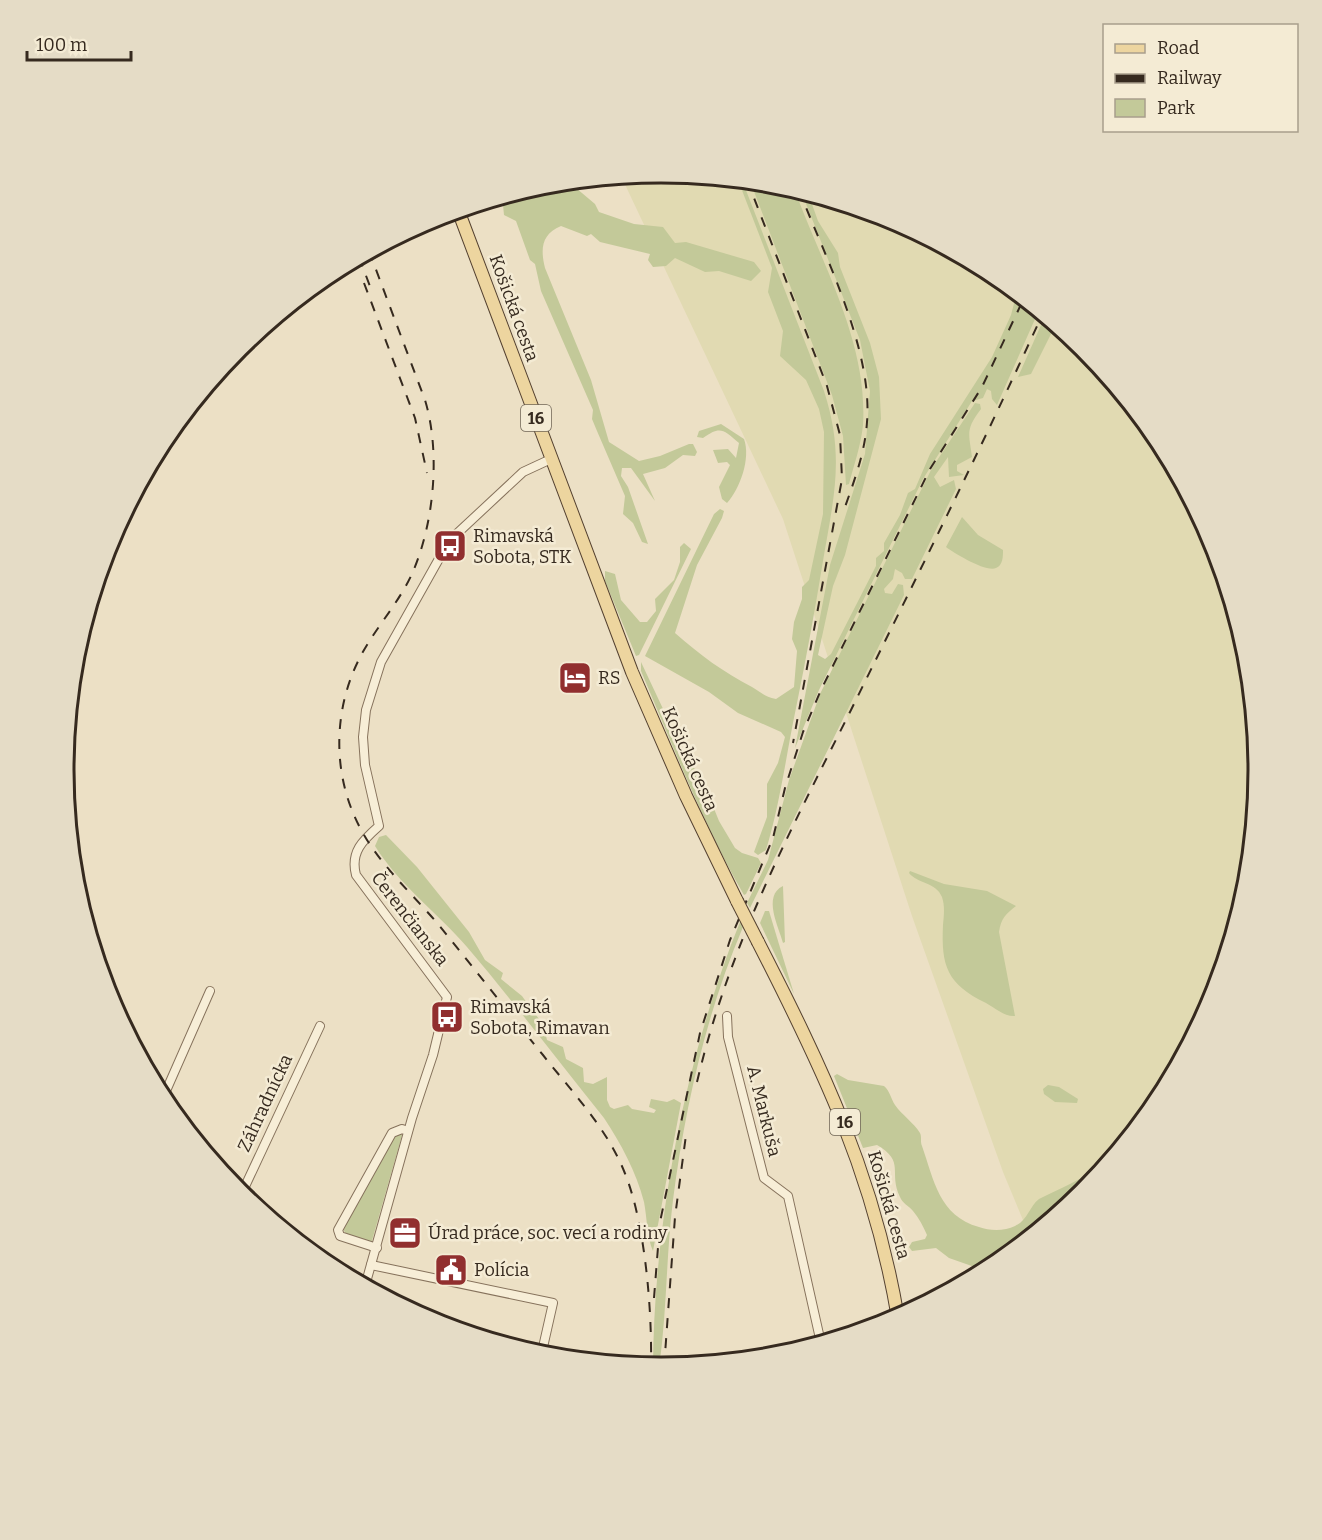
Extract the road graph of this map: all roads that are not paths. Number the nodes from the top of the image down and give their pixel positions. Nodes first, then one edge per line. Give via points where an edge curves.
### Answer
1 (461, 218) edge
2 (551, 459) junction
3 (210, 992) dead end
4 (727, 1016) dead end
5 (320, 1026) dead end
6 (168, 1088) edge
7 (408, 1131) junction
8 (245, 1184) edge
9 (377, 1248) junction
10 (371, 1265) junction
11 (367, 1279) edge
12 (896, 1308) edge
13 (819, 1335) edge
14 (544, 1345) edge

1 - 2 main road, Košická cesta / 16
2 - 7 street, Čerenčianska via 523,472 441,551 381,662 366,710 365,765 379,826 356,851 353,865 356,875 447,997
2 - 12 main road, Košická cesta / 16, bridge via 653,722 737,901 808,1038 848,1131 880,1228
3 - 6 street
4 - 13 street, A. Markuša via 728,1037 764,1178 788,1196
5 - 8 street, Záhradnícka
7 - 9 street, Čerenčianska
7 - 9 street via 392,1133 338,1230 340,1236
9 - 10 street, Čerenčianska
10 - 11 street, Čerenčianska
10 - 14 street via 554,1303

